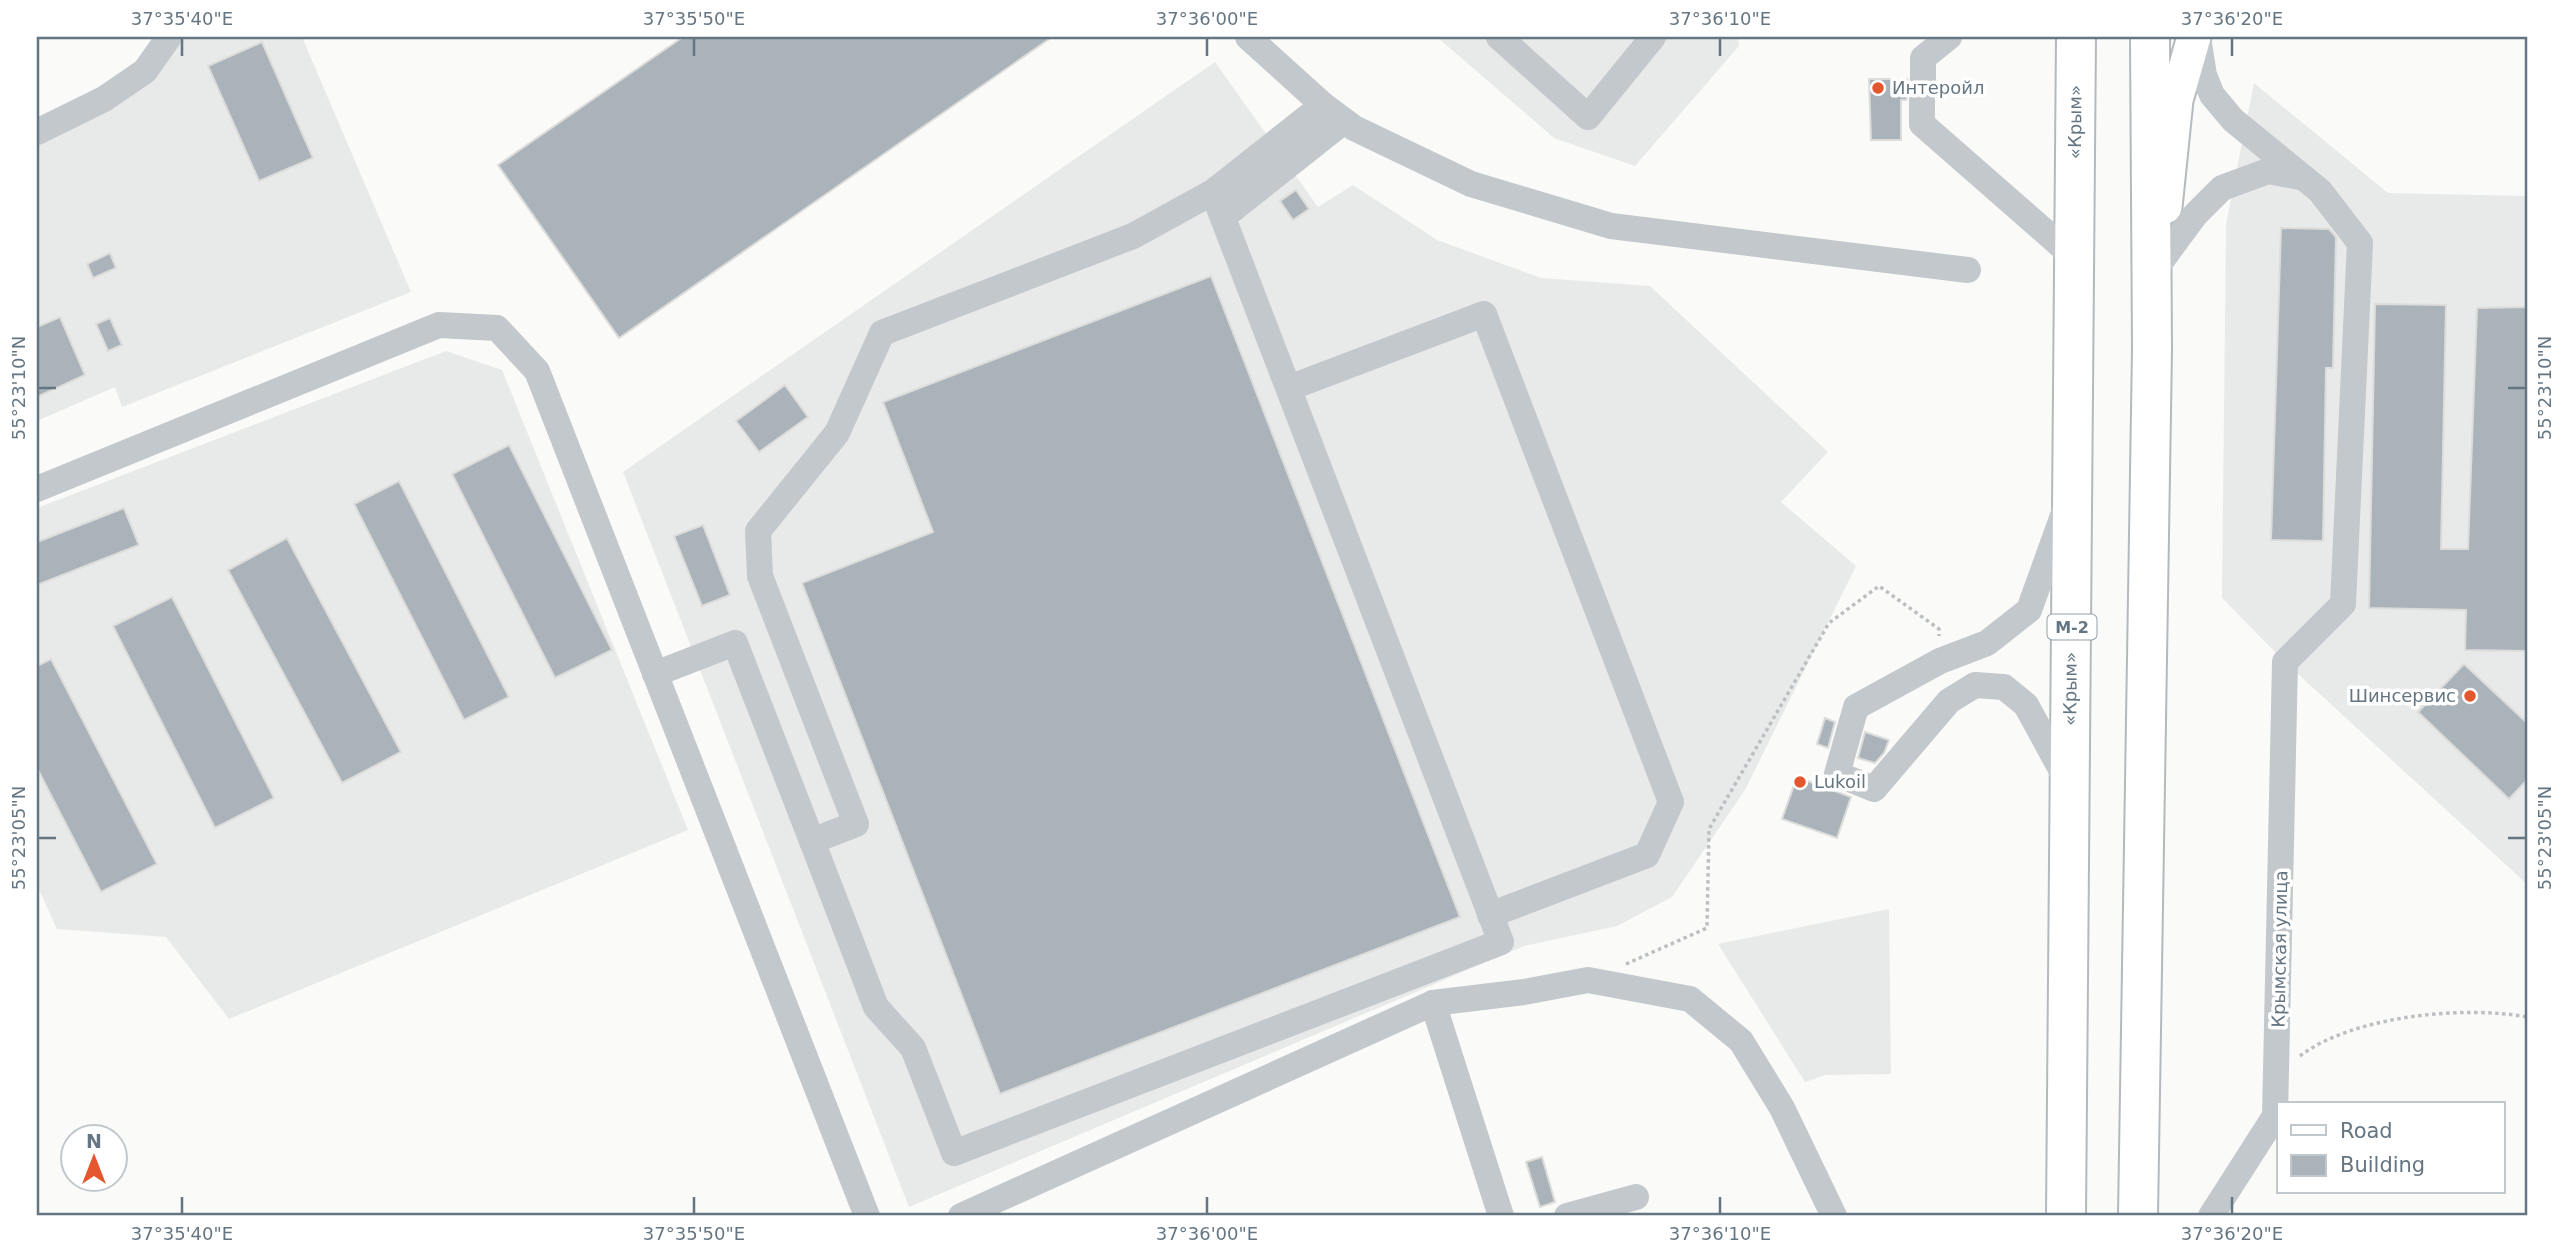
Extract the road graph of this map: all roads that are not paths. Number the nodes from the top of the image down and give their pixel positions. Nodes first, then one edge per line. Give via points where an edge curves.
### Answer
1 (169, 37) edge
2 (1248, 37) edge
3 (1499, 37) edge
4 (1653, 37) edge
5 (1949, 37) edge
6 (2076, 37) edge
7 (2150, 37) edge
8 (2196, 37) edge
9 (1333, 113) junction
10 (37, 132) edge
11 (2304, 178) junction
12 (1213, 192) junction
13 (1223, 216) junction
14 (2075, 258) junction
15 (2159, 264) junction
16 (1968, 270) dead end
17 (2152, 349) junction
18 (1289, 388) junction
19 (2074, 485) junction
20 (37, 489) edge
21 (656, 674) junction
22 (2071, 786) junction
23 (812, 841) junction
24 (1490, 915) junction
25 (1433, 1003) junction
26 (1636, 1197) dead end
27 (867, 1216) edge
28 (961, 1216) edge
29 (1501, 1216) edge
30 (1567, 1216) edge
31 (1834, 1216) edge
32 (2066, 1216) edge
33 (2138, 1216) edge
34 (2211, 1216) edge

1 - 10 street via 145,71 104,99
2 - 9 street
3 - 4 street via 1588,117
5 - 14 street via 1923,58 1922,124
6 - 14 highway, «Крым» / М-2
7 - 17 highway
8 - 11 street via 2211,95 2233,120
8 - 15 main road via 2176,100
9 - 12 street
9 - 13 street
9 - 16 street via 1471,184 1611,226
11 - 15 street via 2268,171 2222,188 2195,215
11 - 34 street, Крымская улица via 2320,191 2360,243 2343,604 2285,662 2275,1116
12 - 13 street
12 - 23 street via 1133,236 882,333 837,433 758,531 760,576 856,824
13 - 18 street
14 - 19 highway, «Крым» / М-2
15 - 17 main road
17 - 33 highway
18 - 24 street
18 - 24 street via 1484,314 1671,802 1647,855
19 - 22 highway, «Крым» / М-2
19 - 22 street via 2029,610 1987,643 1940,661 1856,707 1837,774 1874,789 1949,701 1975,685 2004,687 2026,705
20 - 21 street via 439,326 497,328 537,371
21 - 23 street via 735,643
21 - 27 street
22 - 32 highway, «Крым» / М-2
23 - 24 street via 876,1007 913,1048 954,1153 1501,942
25 - 28 street
25 - 29 street
25 - 31 street via 1588,980 1690,999 1741,1041 1782,1108
26 - 30 street

